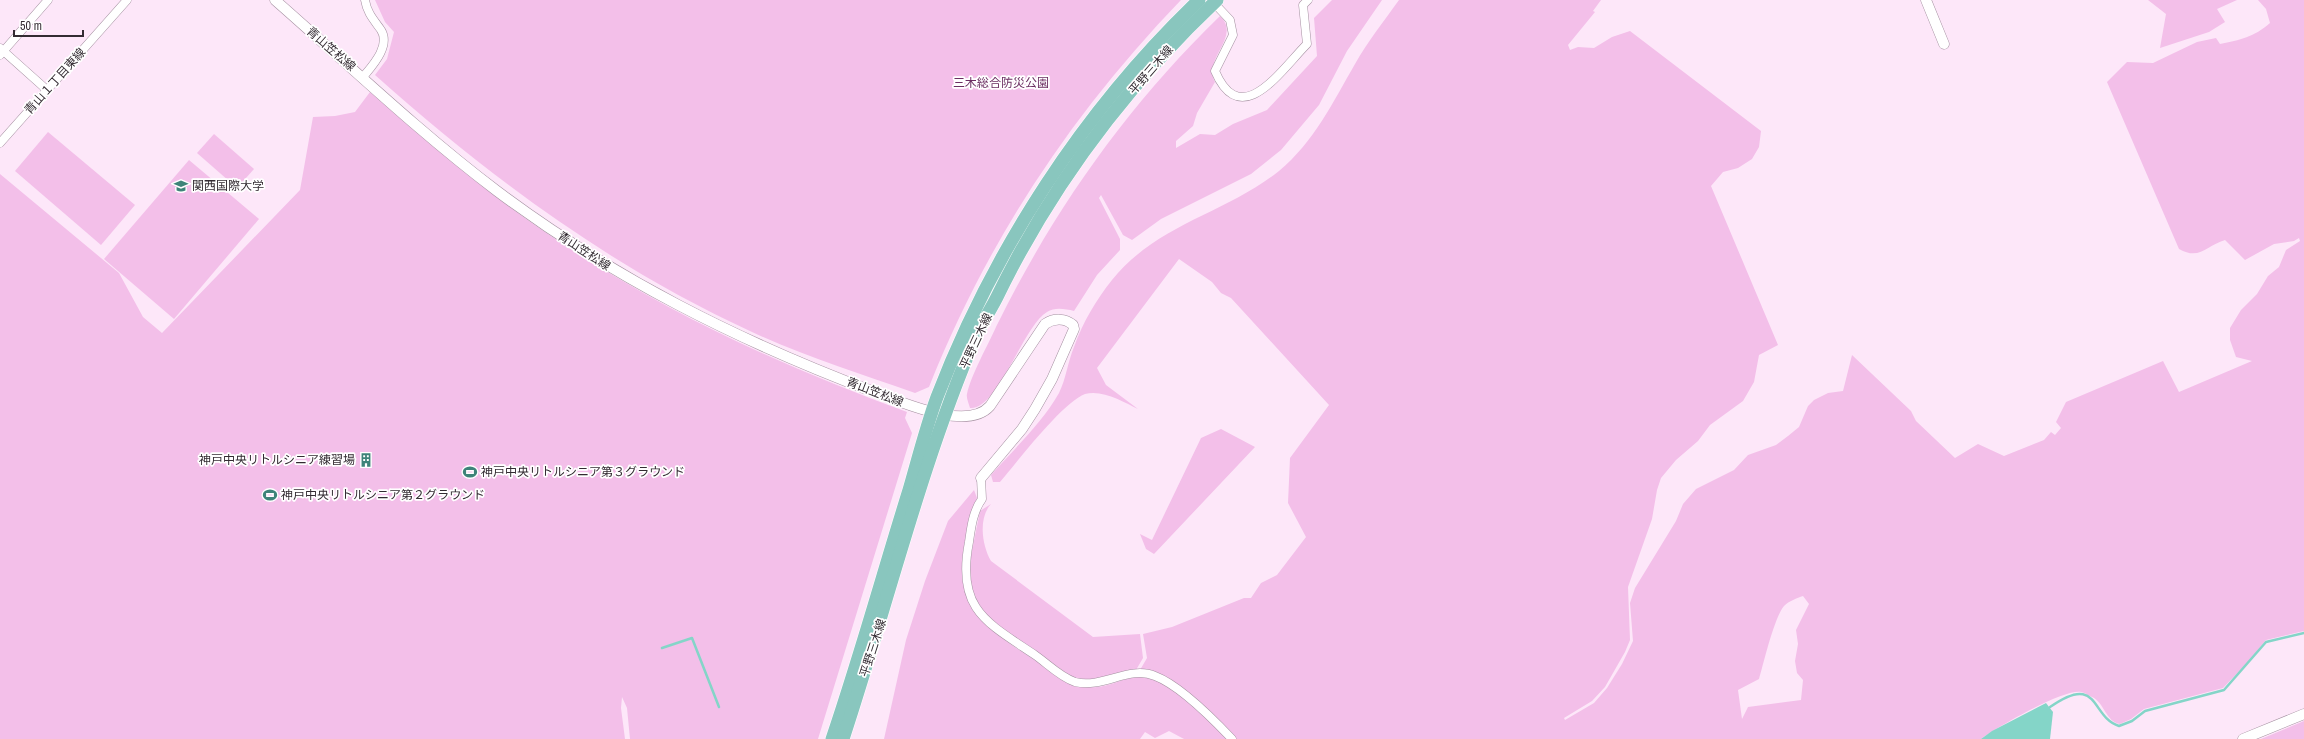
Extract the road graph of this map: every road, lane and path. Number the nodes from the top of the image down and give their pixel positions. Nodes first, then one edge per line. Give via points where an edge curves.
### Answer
1 (48, 0) edge
2 (127, 0) edge
3 (275, 0) edge
4 (365, 0) edge
5 (1199, 0) edge
6 (1308, 0) edge
7 (1926, 0) edge
8 (1216, 1) edge
9 (1944, 44) dead end
10 (1, 51) edge
11 (363, 77) junction
12 (47, 90) junction
13 (0, 143) edge
14 (932, 411) junction
15 (946, 414) junction
16 (981, 478) joint
17 (2304, 714) edge
18 (832, 739) edge
19 (843, 739) edge
20 (1232, 739) edge
21 (2243, 739) edge

1 - 10 street
2 - 12 street, 青山１丁目東線
3 - 11 street, 青山笠松線
4 - 11 street via 367,10 382,31 383,38 379,57
5 - 14 main road, 平野三木線 via 1113,94 1050,179 981,298
6 - 8 street via 1303,5 1307,44 1260,92 1248,98 1236,97 1219,82 1214,71 1233,36 1230,20
7 - 9 street
8 - 15 main road, 平野三木線 via 1166,51 1130,93 1053,198 976,335
10 - 12 street
11 - 14 street, 青山笠松線 via 465,166 532,216 605,265 683,309 747,340 908,405
12 - 13 street, 青山１丁目東線
14 - 15 street, 青山笠松線
14 - 18 main road, 平野三木線
15 - 16 street, 青山笠松線 via 968,417 984,412 1045,324 1062,320 1073,324 1074,329 1040,401 1022,429
15 - 19 main road, 平野三木線
16 - 20 street via 982,499 970,533 964,576 971,600 991,626 1074,681 1097,683 1131,674 1154,675 1180,692
17 - 21 street

